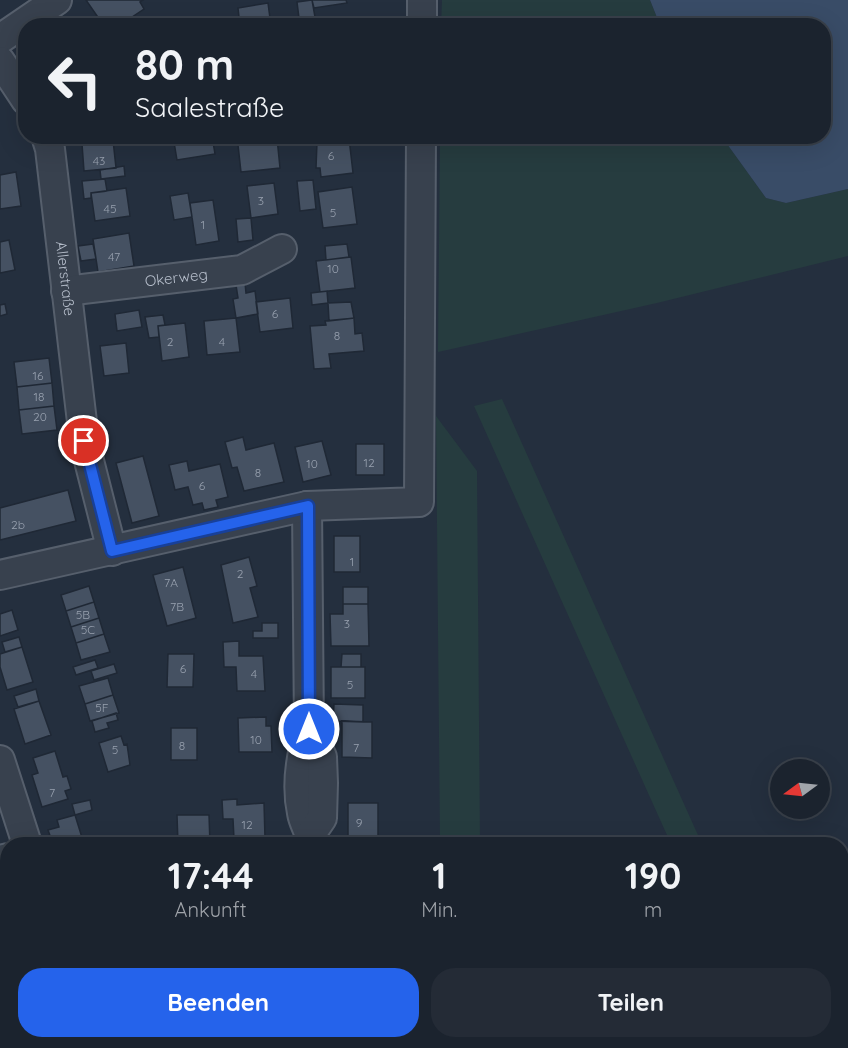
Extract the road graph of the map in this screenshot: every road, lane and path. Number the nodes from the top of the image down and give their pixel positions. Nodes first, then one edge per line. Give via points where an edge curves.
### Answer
1 (57, 0) edge
2 (422, 0) edge
3 (31, 18) edge
4 (422, 18) edge
5 (18, 27) edge
6 (0, 39) edge
7 (0, 61) edge
8 (18, 88) edge
9 (48, 144) edge
10 (421, 144) edge
11 (282, 249) dead end
12 (66, 291) junction
13 (308, 506) junction
14 (112, 551) junction
15 (0, 575) edge
16 (0, 760) edge
17 (25, 837) edge
18 (312, 837) edge

1 - 3 street
2 - 4 street
5 - 6 street
7 - 8 street
9 - 12 street, Allerstraße
10 - 13 street via 419,502
11 - 12 street, Okerweg via 242,270
12 - 14 street, Allerstraße via 83,432
13 - 14 street
13 - 18 street via 309,729 322,757 323,783 322,818
14 - 15 street
16 - 17 street

